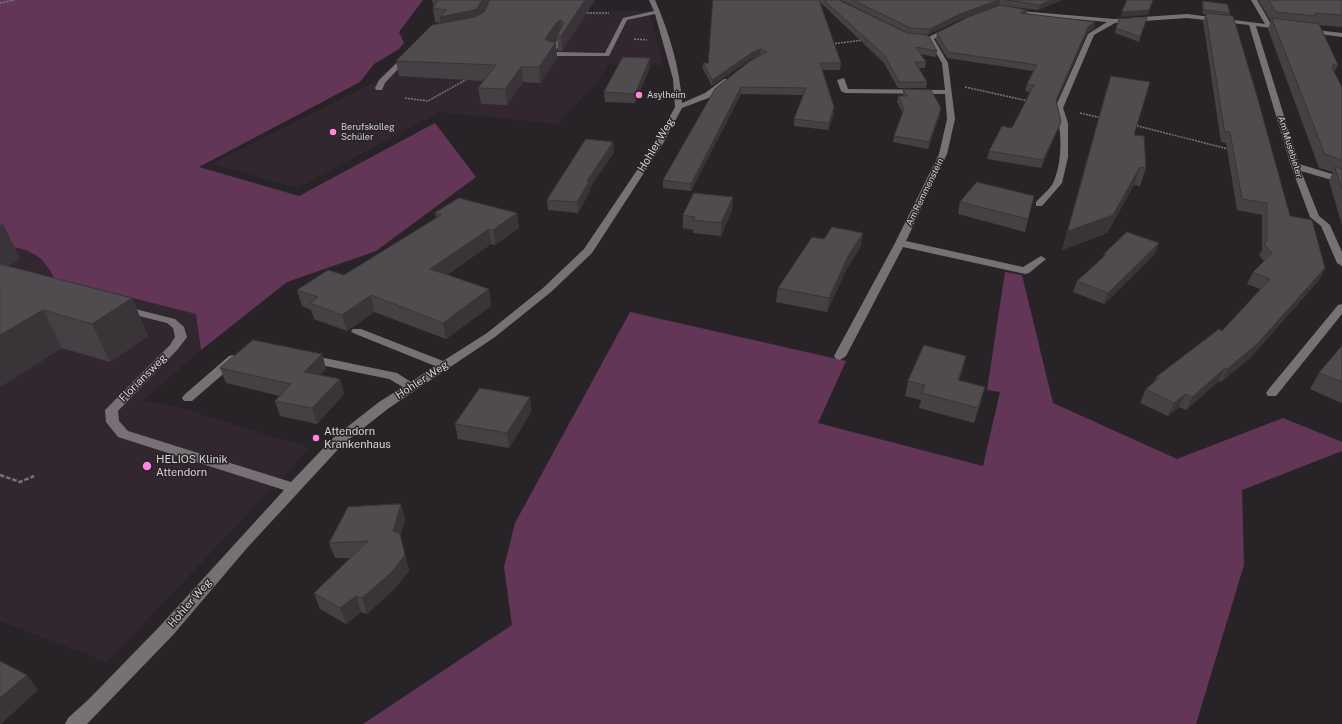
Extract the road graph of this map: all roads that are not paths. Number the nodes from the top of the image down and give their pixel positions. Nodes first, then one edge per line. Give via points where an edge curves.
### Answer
1 (652, 0) edge
2 (1254, 0) edge
3 (1005, 10) edge
4 (657, 12) junction
5 (1114, 21) junction
6 (1252, 24) junction
7 (956, 25) edge
8 (1269, 26) junction
9 (1291, 29) edge
10 (1298, 30) edge
11 (1342, 35) edge
12 (921, 37) edge
13 (561, 38) edge
14 (930, 38) junction
15 (414, 48) edge
16 (736, 74) edge
17 (841, 80) dead end
18 (948, 87) junction
19 (379, 88) dead end
20 (679, 107) junction
21 (1295, 166) junction
22 (1342, 180) edge
23 (1039, 204) dead end
24 (900, 243) junction
25 (1041, 259) dead end
26 (1342, 263) edge
27 (114, 306) edge
28 (1342, 307) edge
29 (357, 331) dead end
30 (242, 351) edge
31 (840, 356) dead end
32 (302, 357) edge
33 (444, 366) junction
34 (411, 387) junction
35 (1272, 393) dead end
36 (188, 398) dead end
37 (293, 488) junction
38 (74, 724) edge

1 - 4 street, Hohler Weg
2 - 8 street
3 - 5 street
4 - 13 street via 625,19 606,55 551,54
4 - 20 street, Hohler Weg via 677,79
5 - 6 street via 1187,16
5 - 23 street via 1091,34 1059,108 1064,123 1064,157 1058,183
6 - 8 street
6 - 21 street, Am Musebieter
7 - 14 street
8 - 9 street
10 - 11 street
12 - 14 street
14 - 18 street, Am Remmenstein via 945,63
15 - 19 street
16 - 20 street via 708,95
17 - 18 street via 845,91
18 - 24 street, Am Remmenstein via 951,118 943,154
20 - 33 street, Hohler Weg via 660,142 588,251 547,290 491,335
21 - 22 street
21 - 26 street, Am Musebieter via 1315,216 1325,225
24 - 25 street via 1025,271
24 - 31 street, Am Remmenstein
27 - 37 street, Floriansweg via 171,321 178,327 181,337 111,410 112,422 123,434
28 - 35 street
29 - 33 street
30 - 36 street
32 - 34 street via 393,376
33 - 34 street, Hohler Weg
34 - 37 street, Hohler Weg via 338,441
37 - 38 street, Hohler Weg via 167,630

